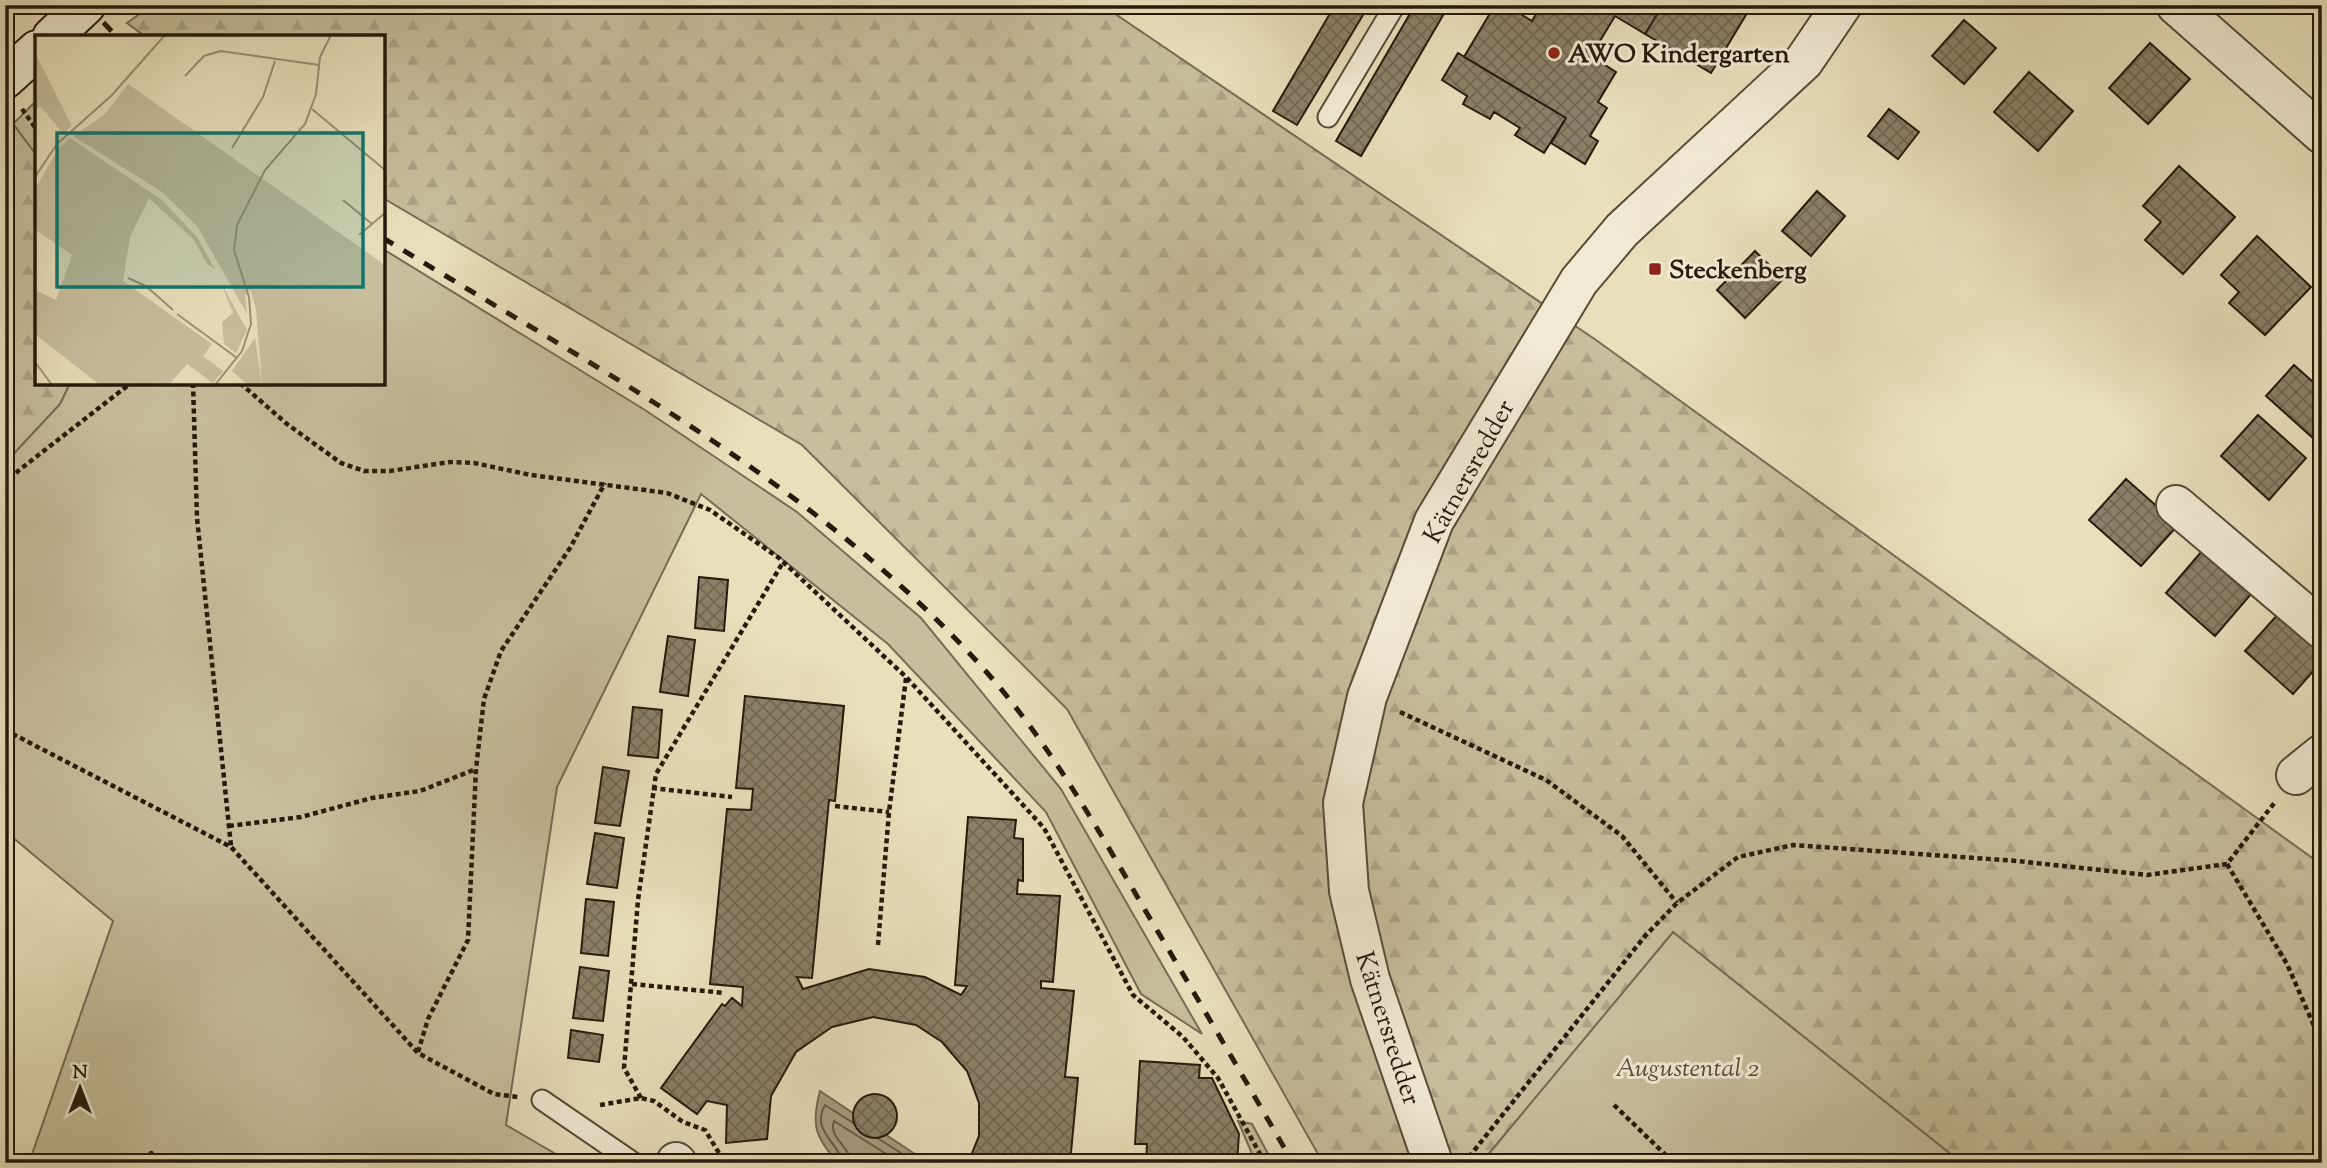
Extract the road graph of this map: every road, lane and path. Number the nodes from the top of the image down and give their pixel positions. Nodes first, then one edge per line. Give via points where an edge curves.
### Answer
1 (86, 5) edge
2 (1395, 5) edge
3 (1842, 5) edge
4 (2176, 5) edge
5 (54, 35) edge
6 (35, 52) edge
7 (5, 79) edge
8 (1328, 117) dead end
9 (2322, 134) edge
10 (128, 385) edge
11 (192, 385) edge
12 (242, 385) edge
13 (605, 483) junction
14 (5, 486) edge
15 (2176, 505) dead end
16 (782, 564) junction
17 (2322, 629) edge
18 (906, 677) junction
19 (1367, 697) junction
20 (5, 730) edge
21 (2309, 764) edge
22 (476, 769) junction
23 (652, 788) junction
24 (732, 797) dead end
25 (835, 806) dead end
26 (889, 812) junction
27 (229, 826) junction
28 (231, 847) junction
29 (2227, 864) junction
30 (1677, 903) junction
31 (878, 945) dead end
32 (632, 984) junction
33 (725, 993) dead end
34 (2322, 1044) edge
35 (418, 1053) junction
36 (641, 1098) junction
37 (542, 1100) junction
38 (1614, 1105) dead end
39 (145, 1163) edge
40 (169, 1163) edge
41 (634, 1163) edge
42 (725, 1163) edge
43 (1265, 1163) edge
44 (1433, 1163) edge
45 (1464, 1163) edge
46 (1674, 1163) edge

1 - 5 street
2 - 8 lane
3 - 19 street, Kätnersredder via 1804,61 1622,230 1579,281 1434,521
4 - 9 street
6 - 7 street
10 - 14 path
11 - 27 path via 197,517
12 - 13 path via 341,463 365,471 474,463
13 - 16 path via 667,493 710,510
13 - 22 path via 570,548 501,651 484,699
15 - 17 street
16 - 18 path
16 - 23 path via 656,774
18 - 26 path
18 - 43 path via 1044,828 1133,995 1183,1037 1218,1078
19 - 30 path via 1546,780 1622,836
19 - 44 street, Kätnersredder via 1343,803 1349,891 1370,979
20 - 28 path
21 - 29 path
22 - 27 path via 420,791 301,817
22 - 35 path via 468,940 428,1019
23 - 24 path
23 - 32 path
25 - 26 path
26 - 31 path
27 - 28 path
28 - 35 path
29 - 30 path via 2147,875 1793,845 1738,857
29 - 34 path via 2287,964
30 - 45 path via 1645,936
32 - 33 path
32 - 36 path via 624,1068
35 - 37 path via 494,1094
36 - 37 path via 585,1105
36 - 42 path via 705,1130
37 - 41 lane
38 - 46 path
39 - 40 path via 151,1153

